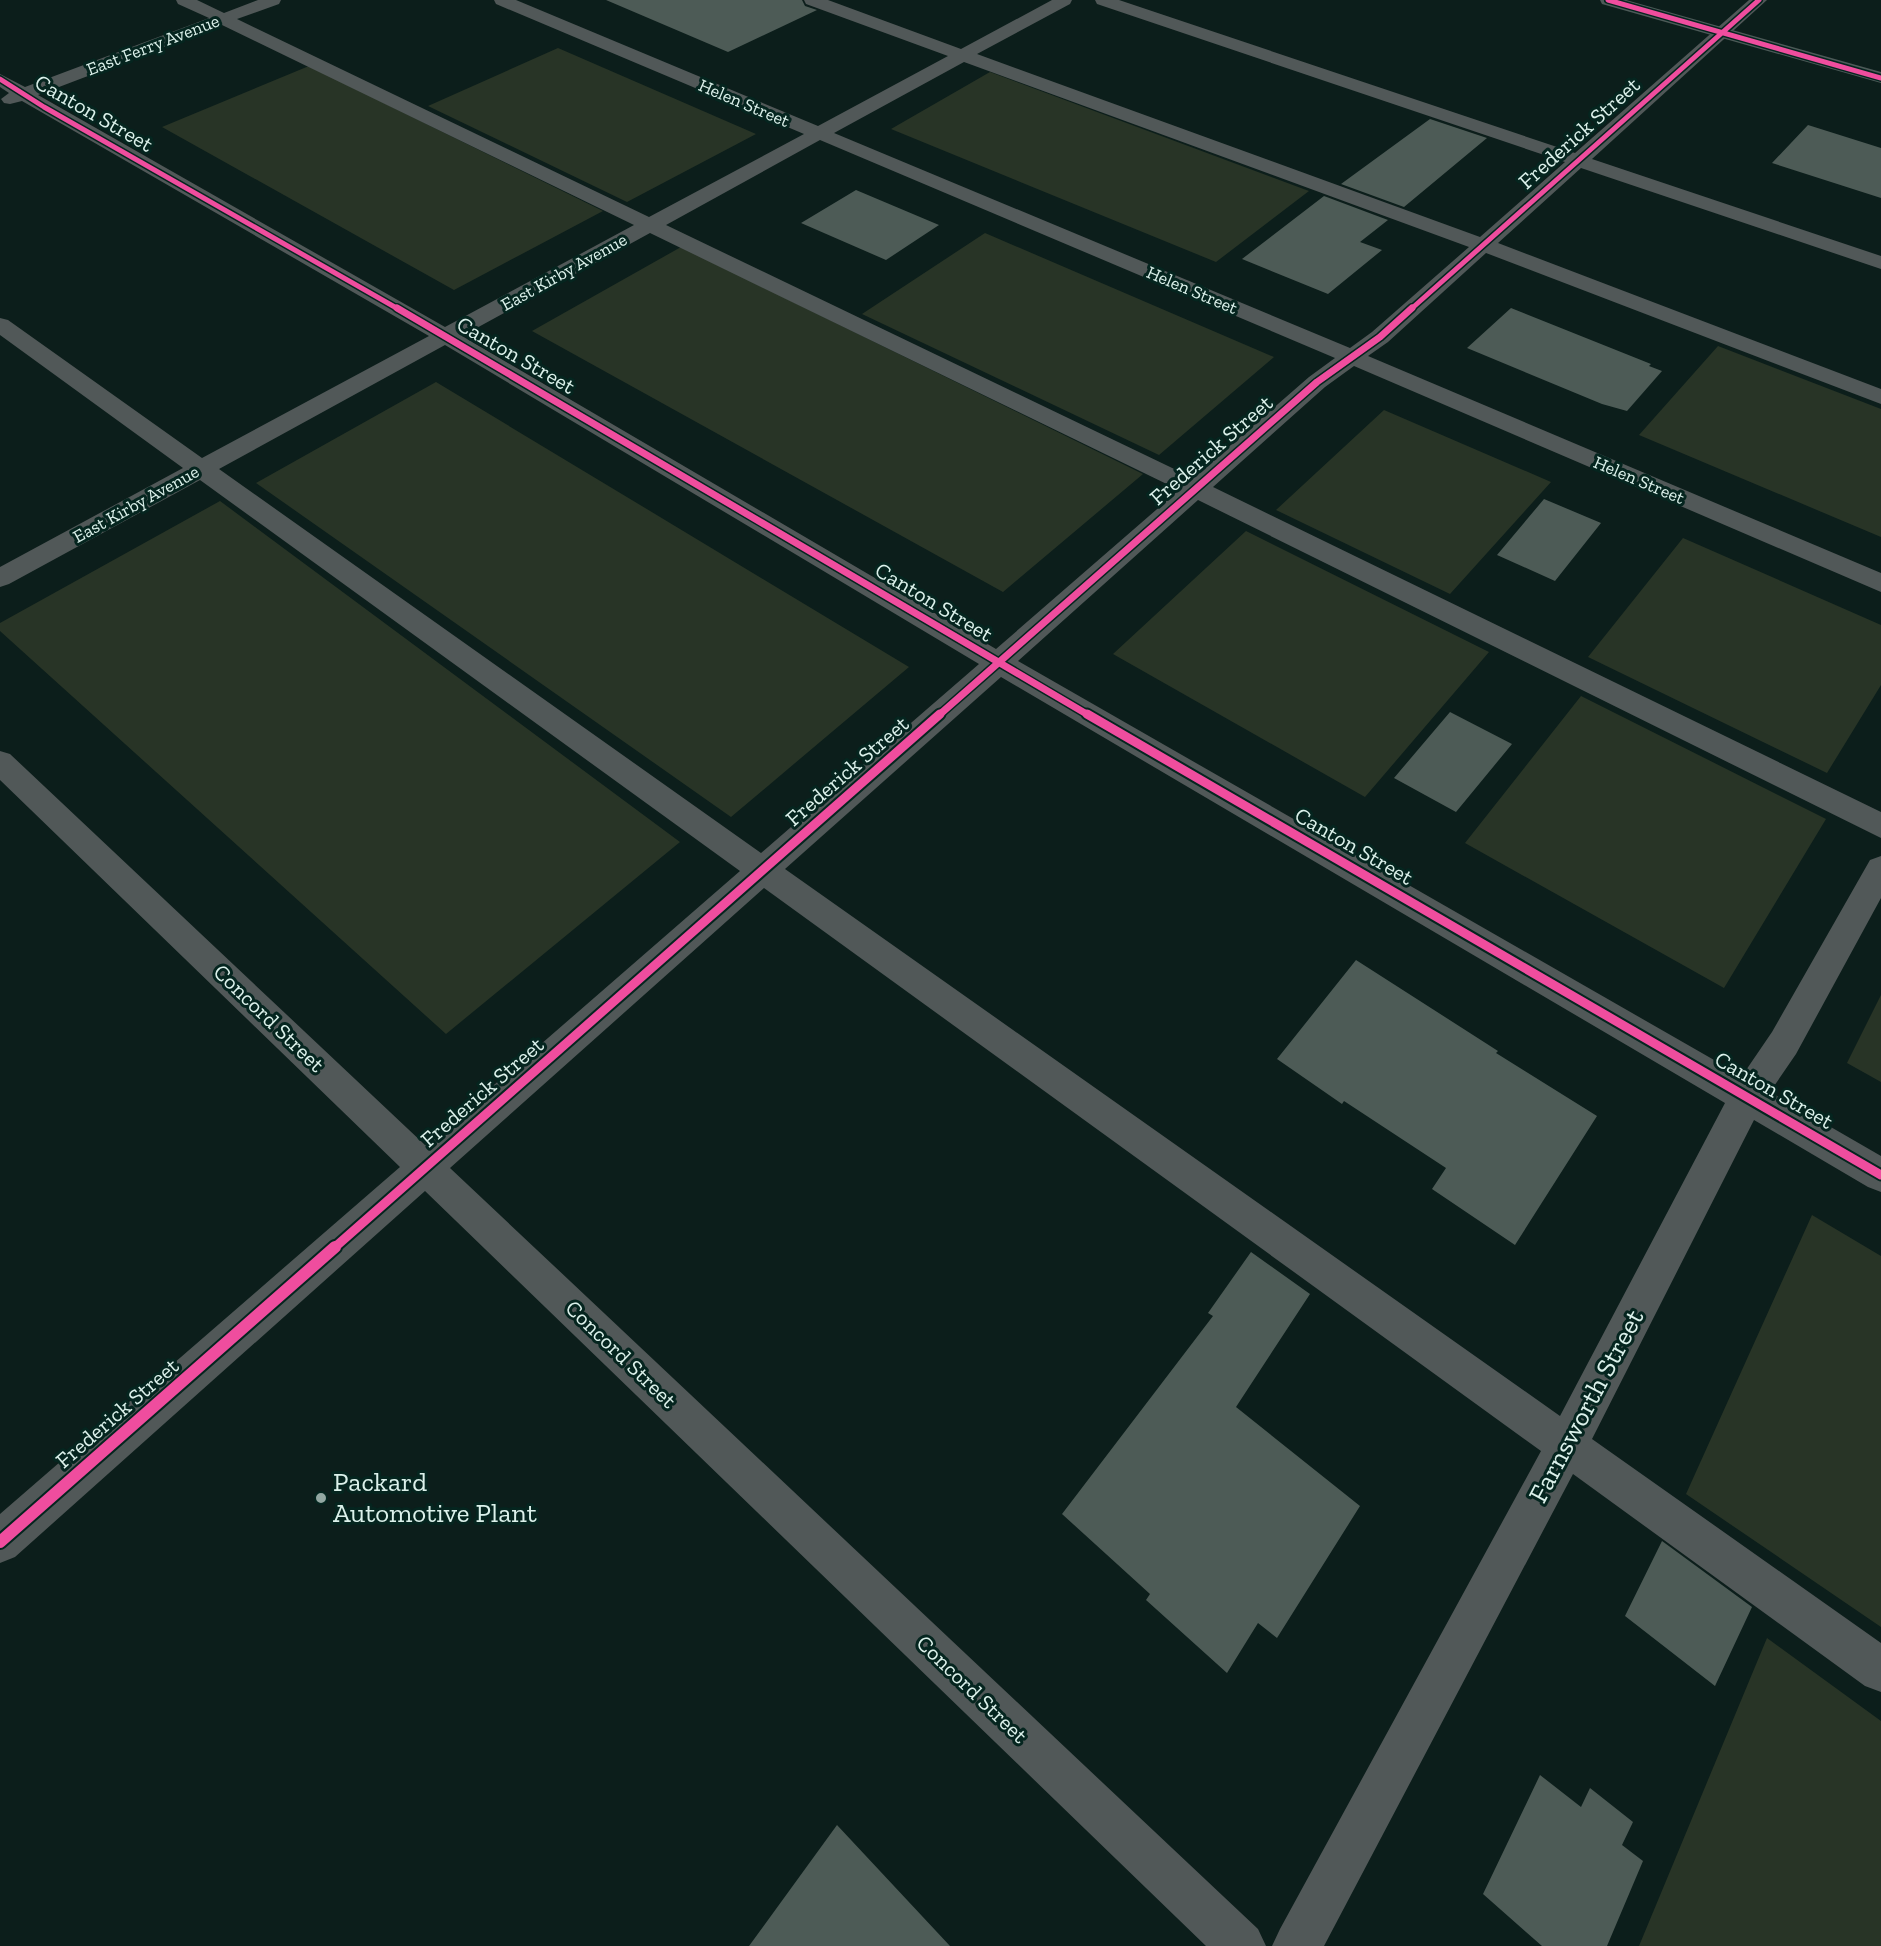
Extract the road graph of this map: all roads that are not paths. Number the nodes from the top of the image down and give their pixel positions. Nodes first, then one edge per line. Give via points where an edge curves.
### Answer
1 (184, 0) edge
2 (273, 0) edge
3 (502, 0) edge
4 (812, 0) edge
5 (1064, 0) edge
6 (1103, 0) edge
7 (1608, 0) edge
8 (1760, 0) edge
9 (223, 19) junction
10 (1722, 33) junction
11 (961, 55) junction
12 (1881, 78) edge
13 (0, 79) edge
14 (11, 99) edge
15 (816, 133) junction
16 (1576, 162) junction
17 (650, 224) junction
18 (1483, 245) junction
19 (1881, 263) edge
20 (0, 325) edge
21 (447, 337) junction
22 (1352, 357) junction
23 (1881, 397) edge
24 (201, 468) junction
25 (1197, 489) junction
26 (0, 578) edge
27 (1881, 583) edge
28 (999, 663) junction
29 (0, 762) edge
30 (1881, 826) edge
31 (1881, 869) edge
32 (763, 870) junction
33 (1747, 1097) junction
34 (426, 1168) junction
35 (1881, 1175) edge
36 (1567, 1444) junction
37 (0, 1542) edge
38 (1881, 1670) edge
39 (1241, 1946) edge
40 (1297, 1946) edge

1 - 9 street
2 - 9 street, East Ferry Avenue
3 - 15 street, Helen Street
4 - 11 street
5 - 11 street, East Kirby Avenue
6 - 16 street
7 - 10 main road
8 - 10 street, Frederick Street
9 - 14 street, East Ferry Avenue
9 - 17 street
10 - 12 main road
10 - 16 street, Frederick Street
11 - 15 street, East Kirby Avenue
11 - 18 street
13 - 14 street, Canton Street
14 - 21 street, Canton Street
15 - 17 street, East Kirby Avenue
15 - 22 street, Helen Street
16 - 18 street, Frederick Street
16 - 19 street
17 - 21 street, East Kirby Avenue
17 - 25 street
18 - 22 street, Frederick Street
18 - 23 street
20 - 24 street
21 - 24 street, East Kirby Avenue
21 - 28 street, Canton Street
22 - 25 street, Frederick Street via 1317,382
22 - 27 street, Helen Street
24 - 26 street, East Kirby Avenue
24 - 32 street
25 - 28 street, Frederick Street
25 - 30 street
28 - 32 street, Frederick Street
28 - 33 street, Canton Street
29 - 34 street, Concord Street
31 - 33 street, Farnsworth Street via 1784,1043
32 - 34 street, Frederick Street
32 - 36 street
33 - 35 street, Canton Street
33 - 36 street, Farnsworth Street
34 - 37 street, Frederick Street
34 - 39 street, Concord Street
36 - 38 street
36 - 40 street, Farnsworth Street

